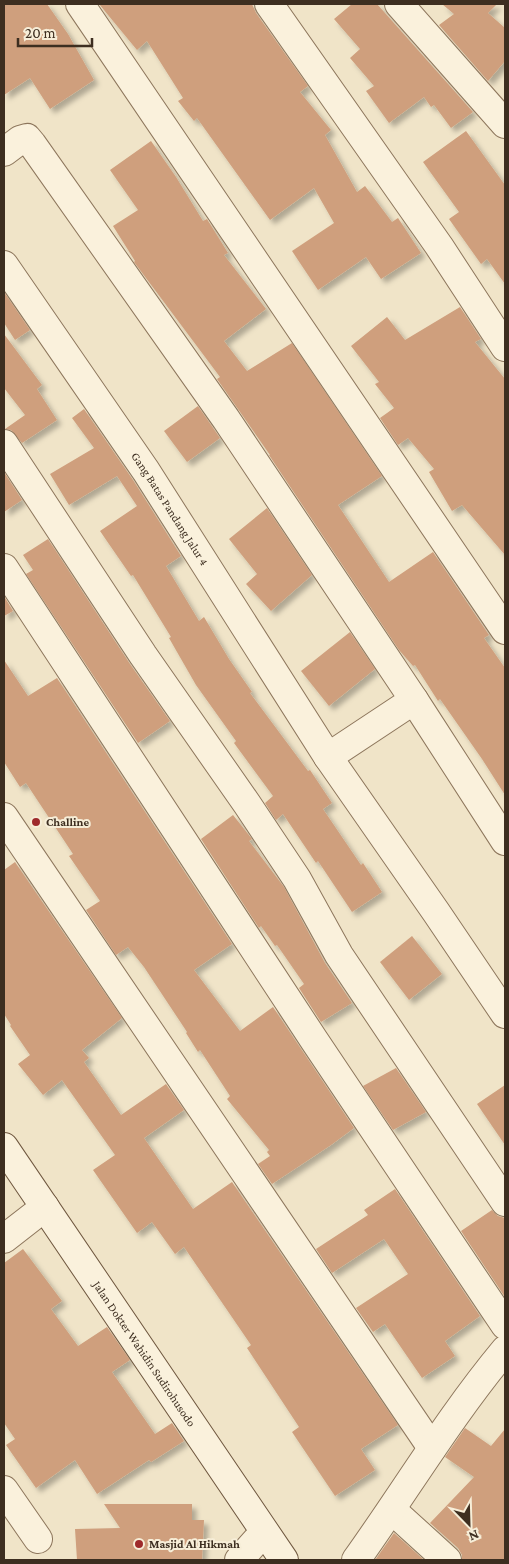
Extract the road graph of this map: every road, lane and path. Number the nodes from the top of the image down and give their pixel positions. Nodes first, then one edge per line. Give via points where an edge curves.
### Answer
1 (80, 4) edge
2 (269, 4) edge
3 (399, 4) edge
4 (505, 124) edge
5 (4, 152) edge
6 (4, 265) edge
7 (505, 347) edge
8 (4, 444) edge
9 (4, 568) edge
10 (505, 630) edge
11 (414, 700) junction
12 (328, 757) junction
13 (4, 817) edge
14 (505, 840) edge
15 (505, 1014) edge
16 (4, 1147) edge
17 (505, 1202) edge
18 (45, 1206) junction
19 (4, 1239) edge
20 (505, 1325) edge
21 (501, 1363) edge
22 (432, 1448) junction
23 (4, 1490) edge
24 (392, 1510) junction
25 (264, 1532) junction
26 (38, 1539) dead end
27 (240, 1560) edge
28 (284, 1560) edge
29 (356, 1560) edge
30 (448, 1560) edge

1 - 10 street
2 - 7 street via 439,246
3 - 4 street
5 - 11 street via 27,138 32,144 226,419
6 - 12 street, Gang Batas Pandang Jalur 4 via 146,471
8 - 17 street via 143,655 248,804 297,879 339,955
9 - 20 street
11 - 12 street
11 - 14 street
12 - 15 street, Gang Batas Pandang Jalur 4
13 - 22 street
16 - 18 street, Jalan Dokter Wahidin Sudirohusodo
18 - 19 street
18 - 25 street, Jalan Dokter Wahidin Sudirohusodo
21 - 22 street
22 - 24 street
23 - 26 street
24 - 29 street
24 - 30 street
25 - 27 street
25 - 28 street, Jalan Dokter Wahidin Sudirohusodo

